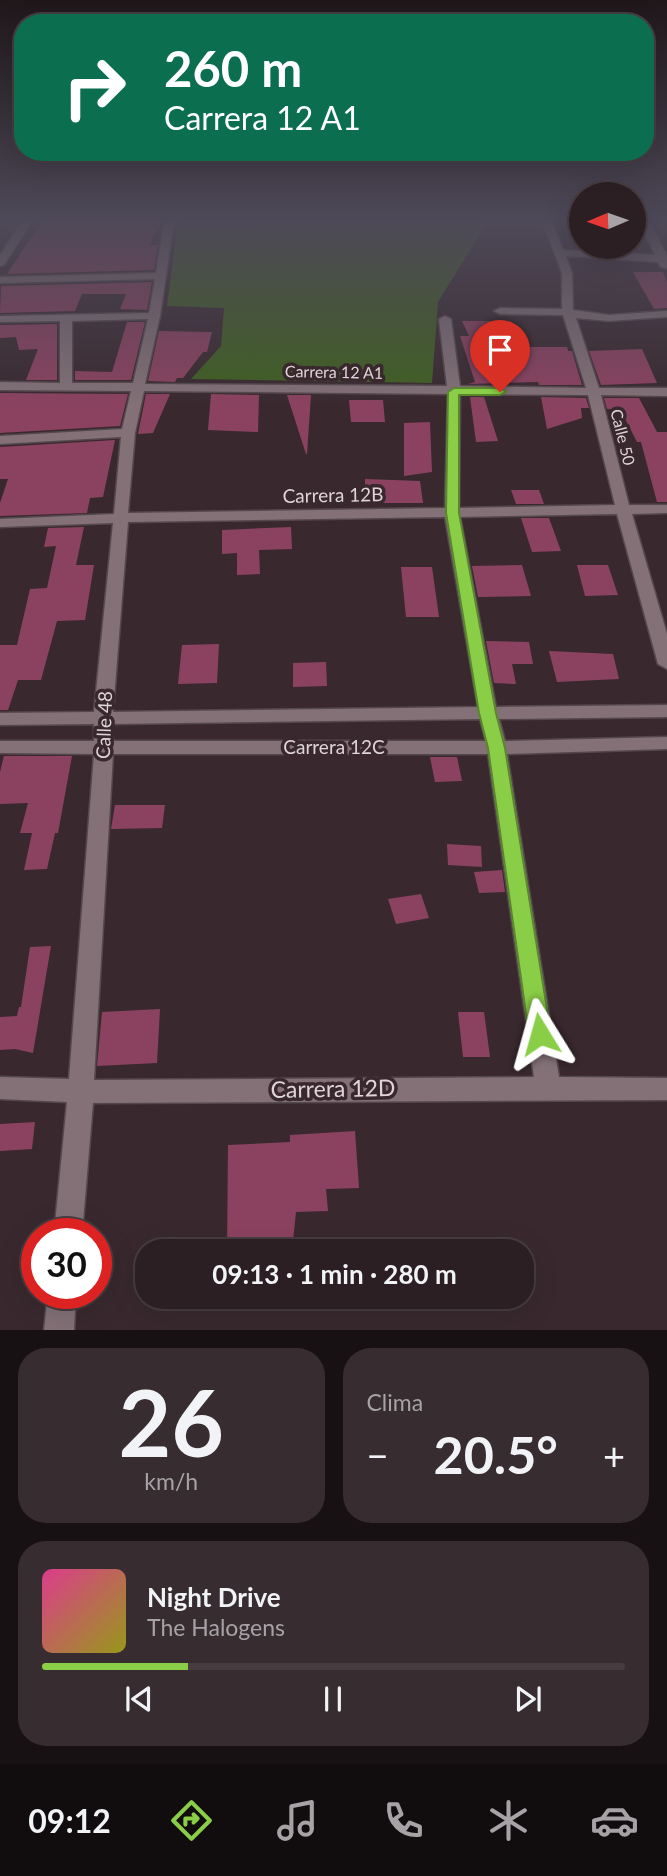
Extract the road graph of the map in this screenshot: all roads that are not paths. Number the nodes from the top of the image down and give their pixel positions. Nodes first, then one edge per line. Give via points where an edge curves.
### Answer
1 (158, 283) edge
2 (567, 283) edge
3 (500, 311) dead end
4 (568, 312) junction
5 (667, 314) edge
6 (154, 316) junction
7 (66, 318) junction
8 (0, 319) edge
9 (445, 319) dead end
10 (0, 386) edge
11 (66, 386) junction
12 (139, 386) junction
13 (454, 392) junction
14 (594, 392) junction
15 (667, 392) edge
16 (128, 433) junction
17 (0, 440) edge
18 (667, 509) edge
19 (623, 510) junction
20 (452, 513) junction
21 (120, 518) junction
22 (0, 523) edge
23 (667, 664) edge
24 (667, 711) edge
25 (488, 713) junction
26 (103, 718) junction
27 (0, 719) edge
28 (667, 743) edge
29 (104, 746) junction
30 (0, 747) edge
31 (496, 748) junction
32 (548, 1086) junction
33 (0, 1088) edge
34 (667, 1089) edge
35 (81, 1092) junction
36 (69, 1218) edge
37 (61, 1309) edge
38 (59, 1330) edge

1 - 6 street, Calle 48
2 - 4 street, Calle 50
3 - 4 street
4 - 5 street via 609,318
4 - 14 street, Calle 50
6 - 7 street
6 - 12 street, Calle 48
7 - 8 street
7 - 11 street
9 - 13 street
10 - 11 street, Carrera 12 A1
11 - 12 street, Carrera 12 A1
12 - 13 street, Carrera 12 A1
12 - 16 street, Calle 48
13 - 14 street, Carrera 12 A1
13 - 20 street
14 - 15 street, Carrera 12 A1
14 - 19 street, Calle 50
16 - 17 street
16 - 21 street, Calle 48
18 - 19 street, Carrera 12B
19 - 20 street, Carrera 12B
19 - 23 street, Calle 50
20 - 21 street, Carrera 12B
20 - 25 street
21 - 22 street, Carrera 12B
21 - 26 street, Calle 48
24 - 25 street, Carrera 12C
25 - 26 street, Carrera 12C
25 - 31 street
26 - 27 street, Carrera 12C
26 - 29 street, Calle 48
28 - 31 street, Carrera 12C
29 - 30 street, Carrera 12C
29 - 31 street, Carrera 12C
29 - 35 street, Calle 48
31 - 32 street
32 - 34 street, Carrera 12D
32 - 35 street, Carrera 12D
33 - 35 street, Carrera 12D
35 - 36 street, Calle 48
37 - 38 street

